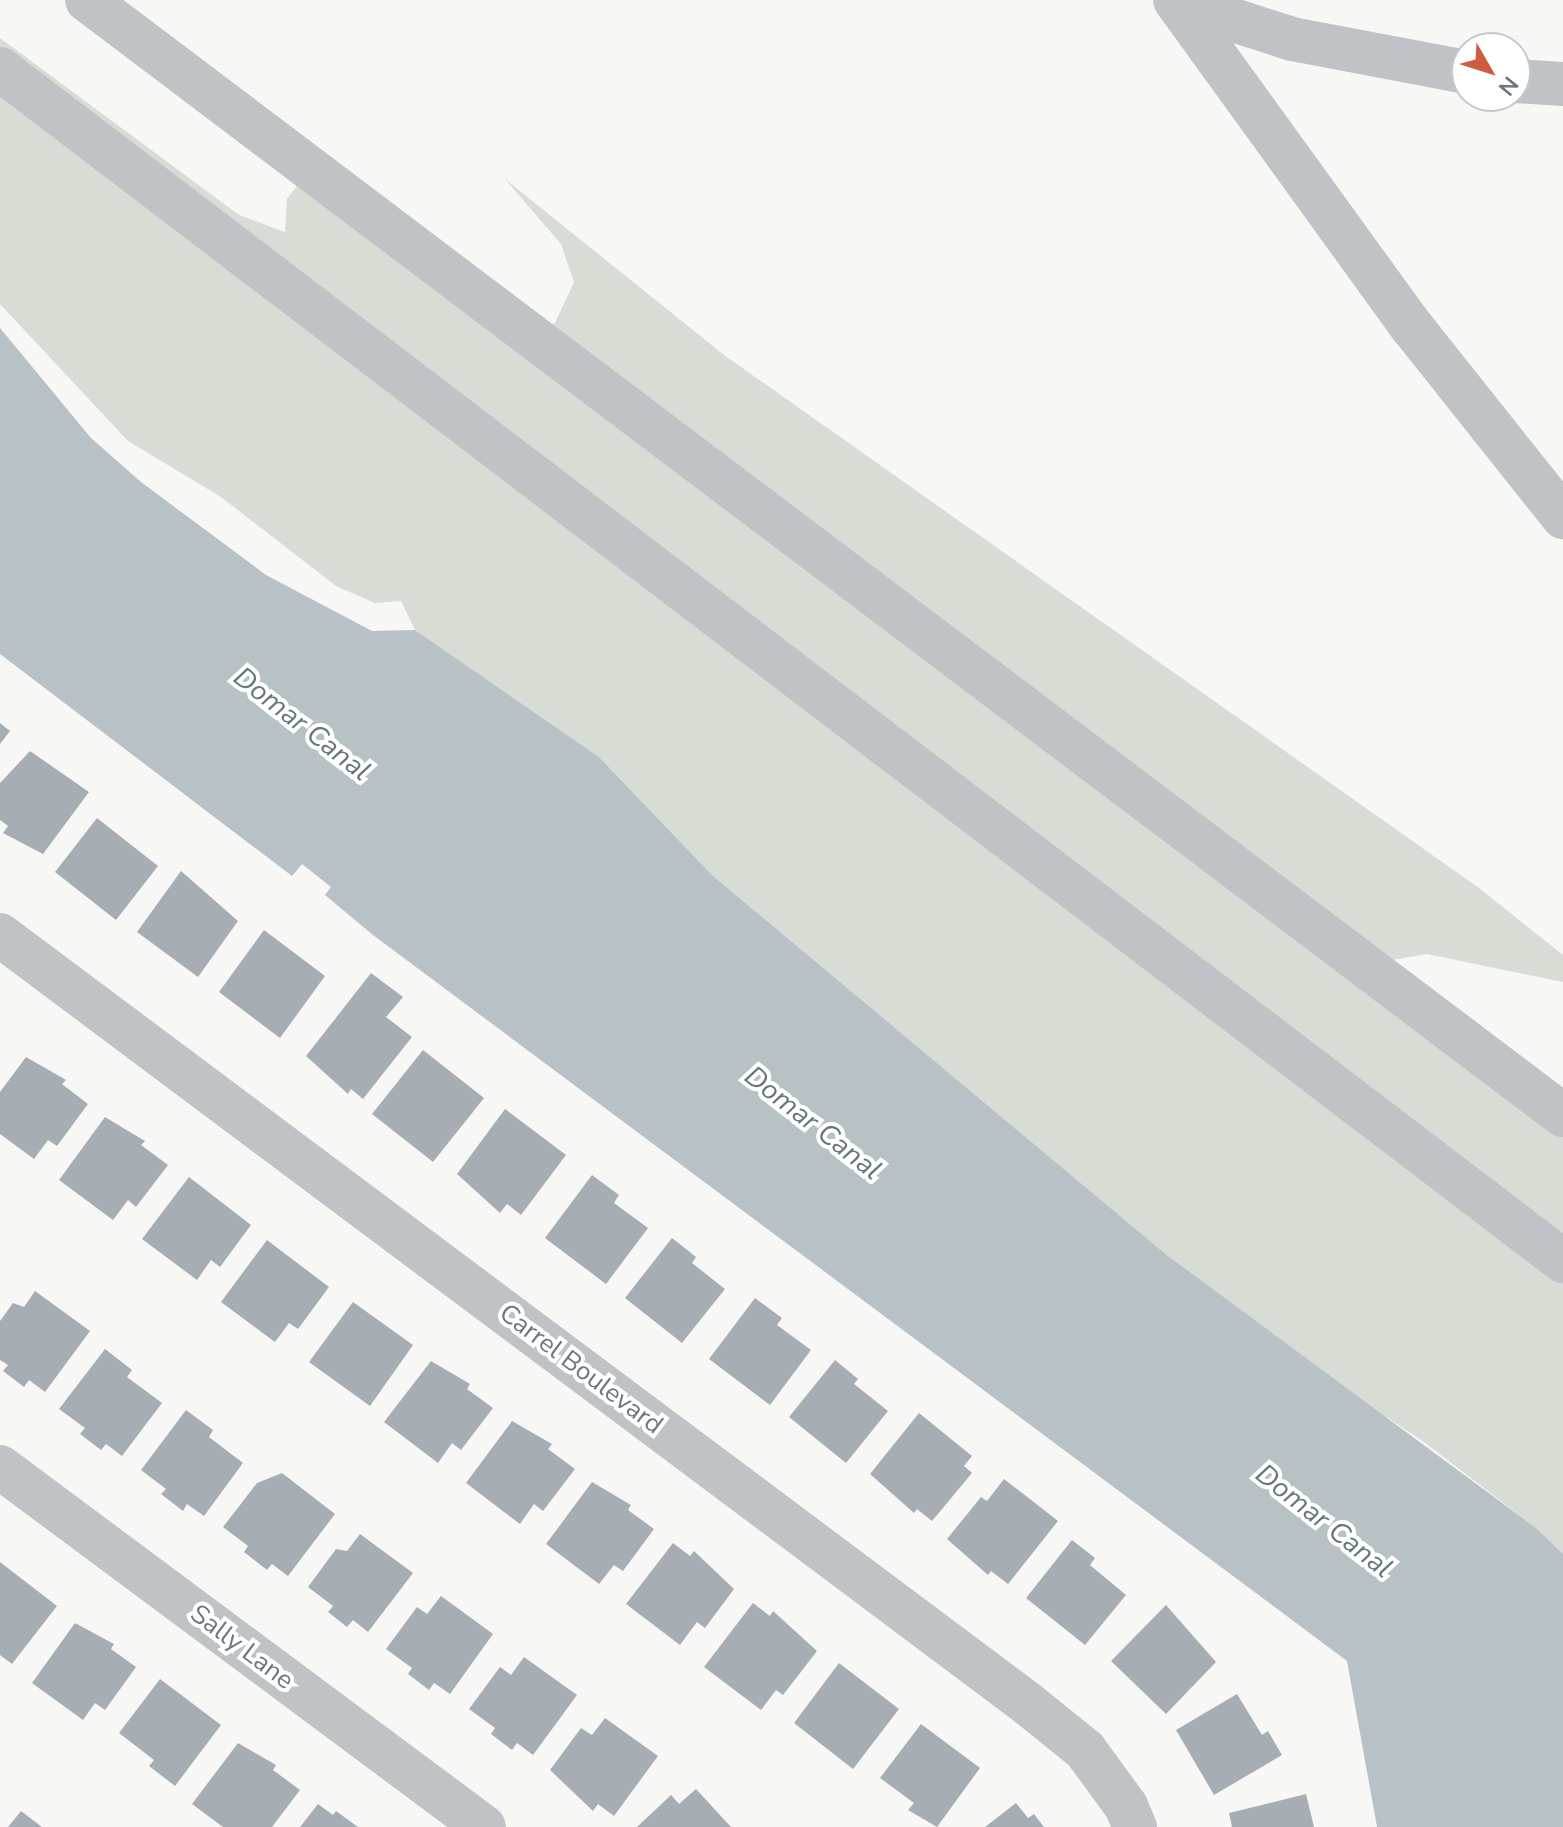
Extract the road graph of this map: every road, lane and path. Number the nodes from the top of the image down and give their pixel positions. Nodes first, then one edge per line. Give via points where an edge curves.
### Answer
1 (87, 0) edge
2 (1176, 1) edge
3 (0, 69) edge
4 (1451, 69) edge
5 (1531, 82) edge
6 (1563, 84) edge
7 (1563, 517) edge
8 (0, 935) edge
9 (1563, 1115) edge
10 (1563, 1261) edge
11 (0, 1467) edge
12 (484, 1827) edge
13 (1135, 1827) edge

1 - 9 street
2 - 4 street via 1292,39
2 - 7 street via 1412,327
3 - 10 street
5 - 6 street
8 - 13 street, Carrel Boulevard via 1027,1703 1085,1750
11 - 12 street, Sally Lane

